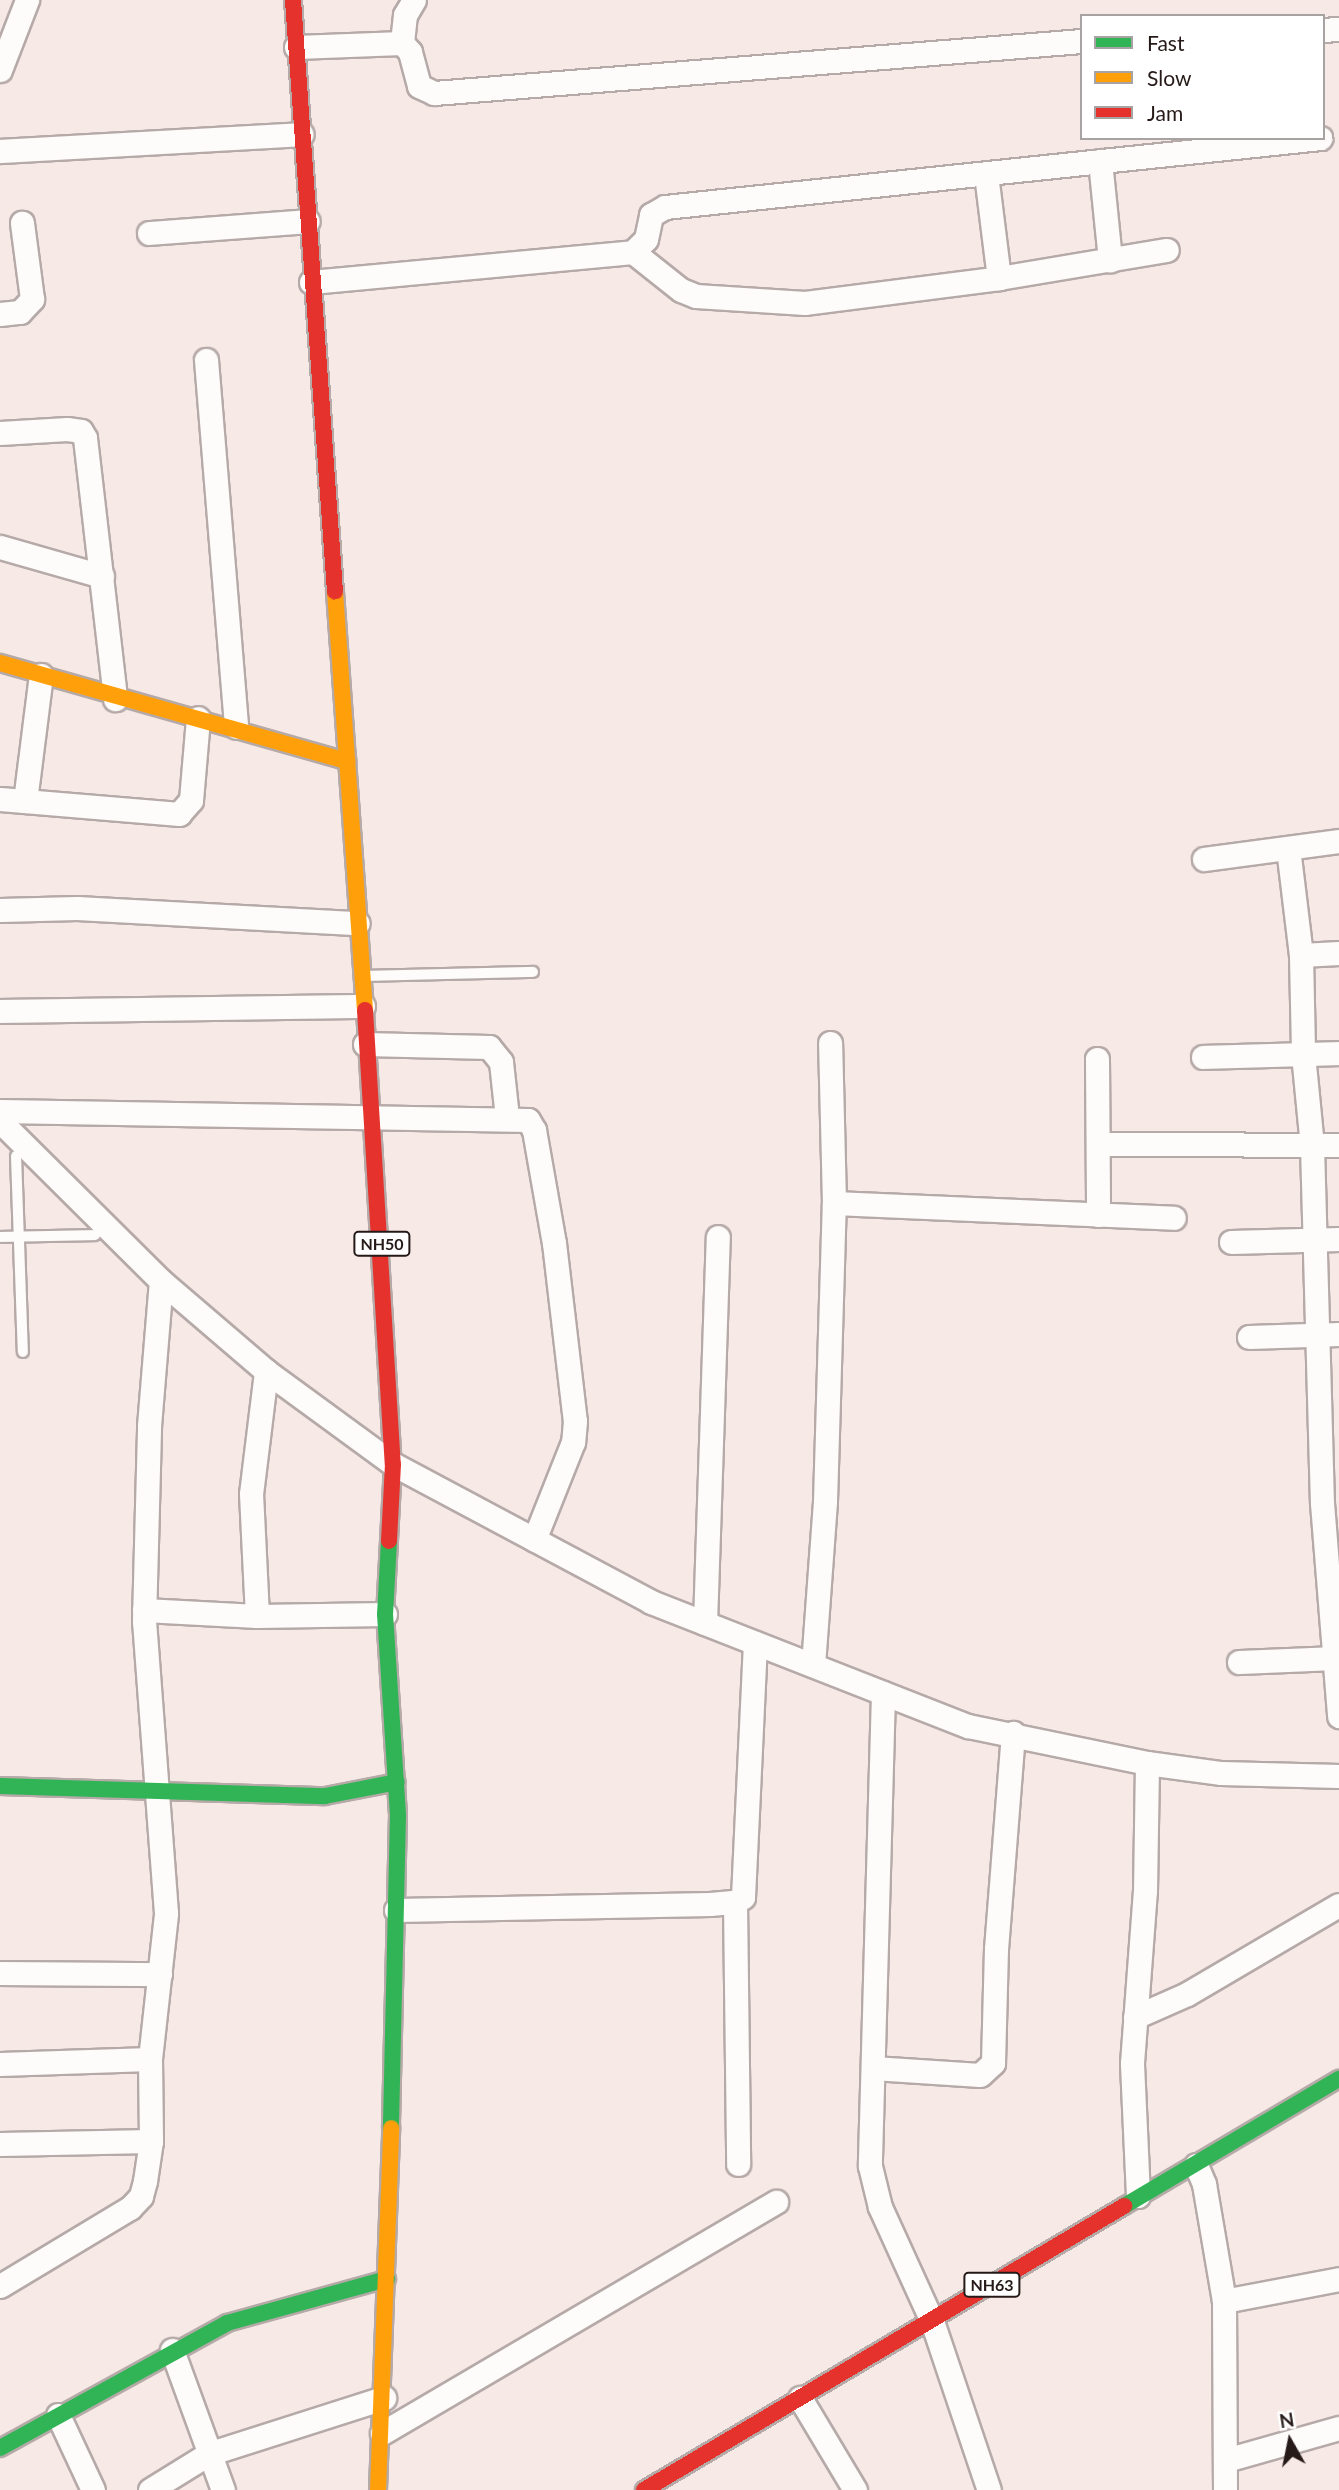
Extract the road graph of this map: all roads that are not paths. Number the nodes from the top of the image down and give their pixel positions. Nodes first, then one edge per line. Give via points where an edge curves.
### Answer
1 (27, 0) edge
2 (293, 0) edge
3 (414, 0) edge
4 (1080, 41) edge
5 (402, 43) junction
6 (296, 47) junction
7 (0, 70) edge
8 (302, 134) junction
9 (1304, 140) edge
10 (0, 151) edge
11 (1100, 161) junction
12 (986, 174) junction
13 (308, 221) junction
14 (22, 223) dead end
15 (149, 233) dead end
16 (1167, 250) dead end
17 (634, 252) junction
18 (1110, 260) junction
19 (999, 278) junction
20 (311, 282) junction
21 (0, 314) edge
22 (206, 360) dead end
23 (0, 433) edge
24 (0, 547) edge
25 (102, 576) junction
26 (0, 663) edge
27 (41, 676) junction
28 (115, 699) junction
29 (198, 718) junction
30 (236, 727) junction
31 (347, 761) junction
32 (0, 799) edge
33 (26, 800) junction
34 (1339, 841) edge
35 (1288, 848) junction
36 (1204, 859) dead end
37 (0, 910) edge
38 (358, 923) junction
39 (1339, 953) edge
40 (1301, 955) junction
41 (533, 972) dead end
42 (361, 976) junction
43 (363, 1006) junction
44 (0, 1011) edge
45 (830, 1043) dead end
46 (365, 1045) junction
47 (1339, 1053) edge
48 (1303, 1054) junction
49 (1203, 1057) dead end
50 (1097, 1059) dead end
51 (0, 1111) edge
52 (370, 1114) junction
53 (507, 1117) junction
54 (0, 1121) edge
55 (1098, 1144) junction
56 (1339, 1145) edge
57 (1312, 1146) junction
58 (16, 1156) dead end
59 (834, 1203) junction
60 (1098, 1215) junction
61 (1174, 1217) dead end
62 (95, 1236) dead end
63 (0, 1237) edge
64 (17, 1237) junction
65 (718, 1237) dead end
66 (1339, 1239) edge
67 (1315, 1241) junction
68 (1231, 1242) dead end
69 (161, 1281) junction
70 (1329, 1334) edge
71 (1250, 1337) dead end
72 (23, 1352) dead end
73 (265, 1371) junction
74 (1330, 1414) edge
75 (393, 1464) junction
76 (1331, 1502) edge
77 (534, 1540) junction
78 (1335, 1604) edge
79 (144, 1610) junction
80 (385, 1614) junction
81 (257, 1616) junction
82 (705, 1623) junction
83 (755, 1643) junction
84 (1335, 1658) junction
85 (1239, 1662) dead end
86 (813, 1665) junction
87 (883, 1693) junction
88 (1339, 1710) edge
89 (1013, 1733) junction
90 (1147, 1763) junction
91 (1339, 1776) edge
92 (397, 1782) junction
93 (0, 1786) edge
94 (155, 1792) junction
95 (735, 1902) junction
96 (1339, 1905) edge
97 (396, 1910) junction
98 (0, 1973) edge
99 (160, 1974) junction
100 (1135, 2017) junction
101 (150, 2059) junction
102 (0, 2064) edge
103 (873, 2068) junction
104 (1339, 2079) edge
105 (151, 2141) junction
106 (0, 2144) edge
107 (738, 2164) dead end
108 (1202, 2179) junction
109 (1138, 2196) junction
110 (776, 2202) dead end
111 (387, 2279) junction
112 (1339, 2279) edge
113 (0, 2286) edge
114 (1224, 2301) junction
115 (936, 2335) junction
116 (172, 2350) junction
117 (384, 2398) junction
118 (807, 2410) junction
119 (58, 2414) junction
120 (1339, 2428) edge
121 (382, 2433) junction
122 (0, 2448) edge
123 (208, 2454) junction
124 (1226, 2460) junction
125 (93, 2490) edge
126 (150, 2490) edge
127 (223, 2490) edge
128 (378, 2490) edge
129 (644, 2490) edge
130 (855, 2490) edge
131 (989, 2490) edge
132 (1225, 2490) edge

1 - 7 street
2 - 6 main road, NH50
3 - 5 street via 405,15
4 - 5 street via 434,93 419,86 410,52
5 - 6 street
6 - 8 main road, NH50
8 - 10 street
8 - 13 main road, NH50
9 - 11 street
11 - 12 street
11 - 18 street
12 - 17 street via 665,207 651,215 646,239
12 - 19 street
13 - 15 street
13 - 20 main road, NH50
14 - 21 street via 32,299 20,312
16 - 18 street
17 - 19 street via 681,290 719,299 805,303
17 - 20 street
18 - 19 street
20 - 31 main road, NH50
22 - 30 street
23 - 25 street via 82,431 88,448
24 - 25 street
25 - 28 street
26 - 27 main road
27 - 28 main road
27 - 33 street
28 - 29 main road
29 - 30 main road
29 - 33 street via 191,800 184,812
30 - 31 main road
31 - 38 main road, NH50
32 - 33 street
34 - 35 street
35 - 36 street
35 - 40 street
37 - 38 street via 77,908
38 - 42 main road, NH50
39 - 40 street
40 - 48 street
41 - 42 lane
42 - 43 main road, NH50
43 - 44 street
43 - 46 main road, NH50
45 - 59 street
46 - 52 main road, NH50
46 - 53 street via 489,1047 501,1062
47 - 48 street
48 - 49 street
48 - 57 street
50 - 55 street
51 - 52 street
52 - 53 street
52 - 75 main road, NH50
53 - 77 street via 528,1120 534,1130 574,1404 573,1443
54 - 69 street
55 - 57 street
55 - 60 street
56 - 57 street
57 - 67 street
58 - 64 lane
59 - 60 street
59 - 86 street via 825,1501
60 - 61 street
62 - 64 lane
63 - 64 lane
64 - 72 lane
65 - 82 street
66 - 67 street
67 - 68 street
67 - 70 street
69 - 73 street
69 - 79 street via 149,1426
70 - 71 street
70 - 74 street
73 - 75 street
73 - 81 street via 251,1494
74 - 76 street
75 - 77 street
75 - 80 main road, NH50
76 - 78 street
77 - 82 street via 651,1602
78 - 84 street
79 - 81 street
79 - 94 street
80 - 81 street
80 - 92 main road, NH50
82 - 83 street
83 - 86 street
83 - 95 street via 746,1880 743,1896
84 - 85 street
84 - 88 street
86 - 87 street
87 - 89 street via 968,1726
87 - 103 street
89 - 90 street
89 - 103 street via 996,1949 993,2063 980,2076
90 - 91 street via 1288,1778
90 - 100 street via 1145,1891
92 - 94 main road via 325,1796
92 - 97 main road, NH50
93 - 94 main road
94 - 99 street via 166,1913
95 - 97 street
95 - 107 street
96 - 100 street via 1187,1994
97 - 111 main road, NH50
98 - 99 street
99 - 101 street
100 - 109 street via 1132,2107
101 - 102 street
101 - 105 street
103 - 115 street via 870,2166 880,2207
104 - 108 main road, NH63
105 - 106 street
105 - 113 street via 141,2196 130,2208
108 - 109 main road, NH63
108 - 114 street
109 - 115 main road, NH63
110 - 121 street
111 - 116 main road via 227,2323
111 - 117 main road, NH50
112 - 114 street
114 - 124 street
115 - 118 main road, NH63
115 - 131 street
116 - 119 main road
116 - 123 street
117 - 121 main road, NH50
117 - 123 street
118 - 129 main road, NH63
118 - 130 street
119 - 122 main road
119 - 125 street
120 - 124 street
121 - 128 main road, NH50
123 - 126 street
123 - 127 street
124 - 132 street

